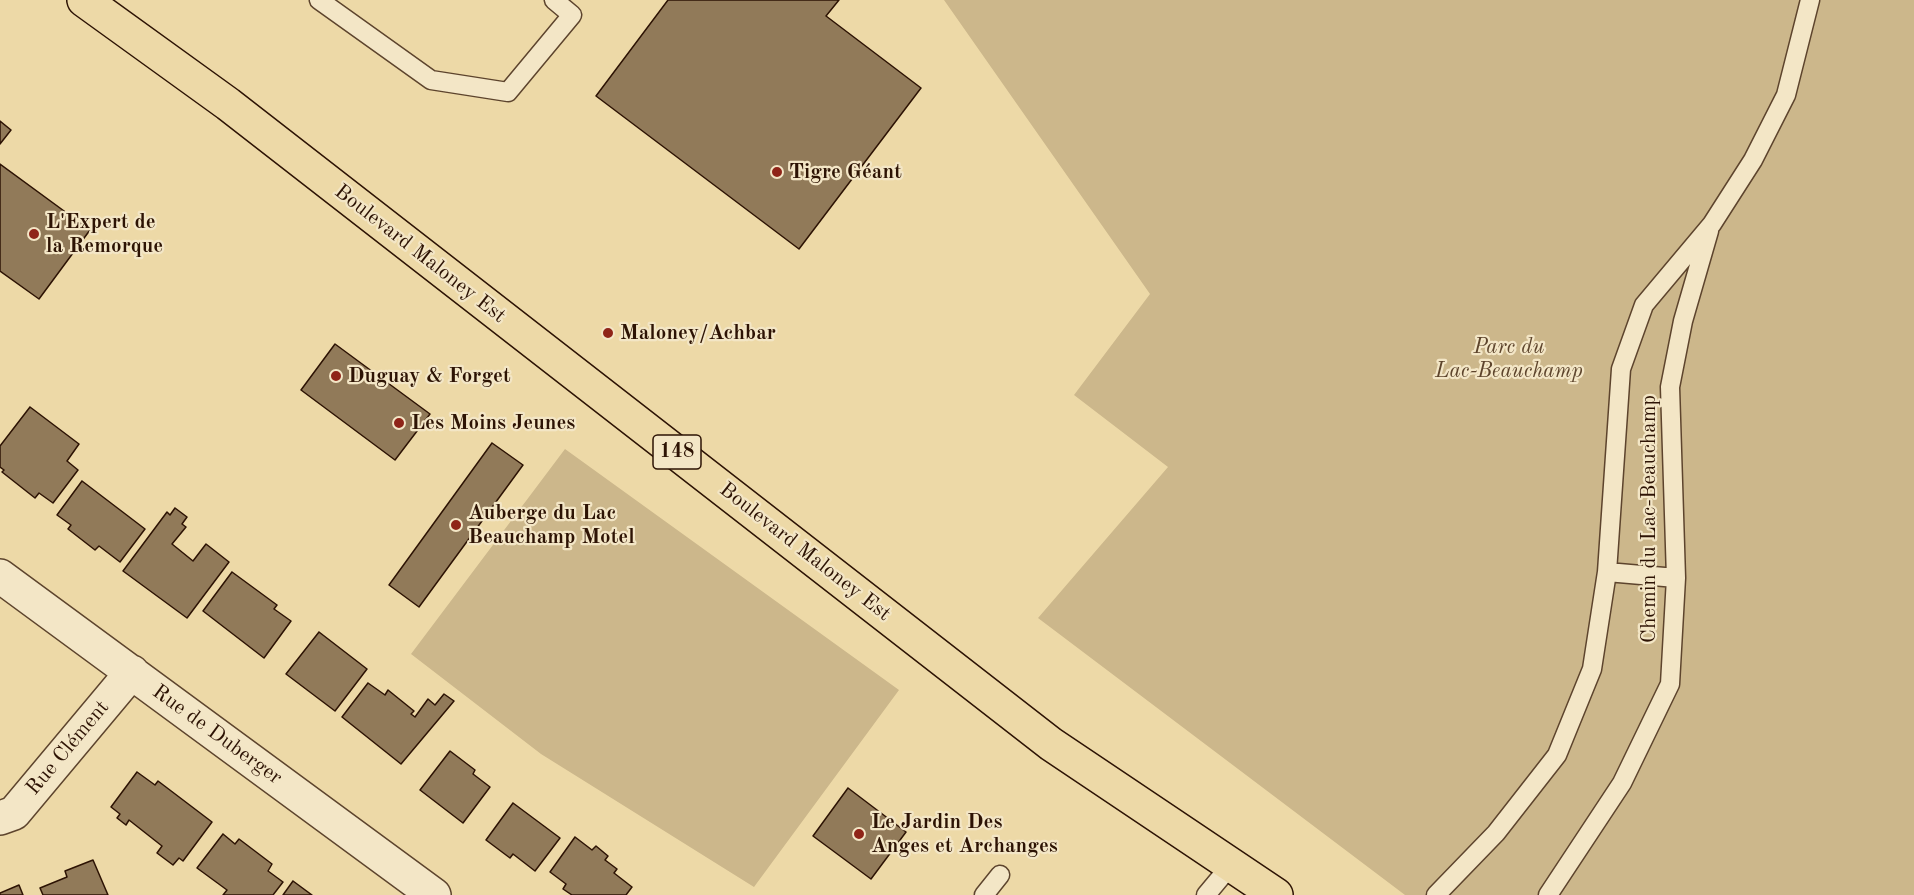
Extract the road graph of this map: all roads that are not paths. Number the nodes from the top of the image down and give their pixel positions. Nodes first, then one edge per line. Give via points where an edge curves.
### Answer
1 (84, 0) edge
2 (319, 0) edge
3 (554, 0) edge
4 (1809, 0) edge
5 (1712, 224) junction
6 (1607, 572) junction
7 (0, 576) edge
8 (1676, 578) junction
9 (132, 672) junction
10 (0, 818) edge
11 (1231, 865) junction
12 (1000, 875) dead end
13 (434, 895) edge
14 (984, 895) edge
15 (1206, 895) edge
16 (1276, 895) edge
17 (1436, 895) edge
18 (1548, 895) edge

1 - 11 main road, Boulevard Maloney Est / 148 via 228,105 1051,744
2 - 3 lane via 431,80 508,92 572,15
4 - 5 lane, Chemin du Lac-Beauchamp via 1786,96 1753,160
5 - 6 lane, Chemin du Lac-Beauchamp via 1644,305 1622,369
5 - 8 lane, Chemin du Lac-Beauchamp via 1683,321 1670,387
6 - 8 lane
6 - 17 lane, Chemin du Lac-Beauchamp via 1592,669 1557,755 1496,833
7 - 9 street, Rue de Duberger
8 - 18 lane, Chemin du Lac-Beauchamp via 1670,684 1622,783
9 - 10 street, Rue Clément via 14,813
9 - 13 street, Rue de Duberger
11 - 15 lane
11 - 16 main road, Boulevard Maloney Est / 148
12 - 14 lane

